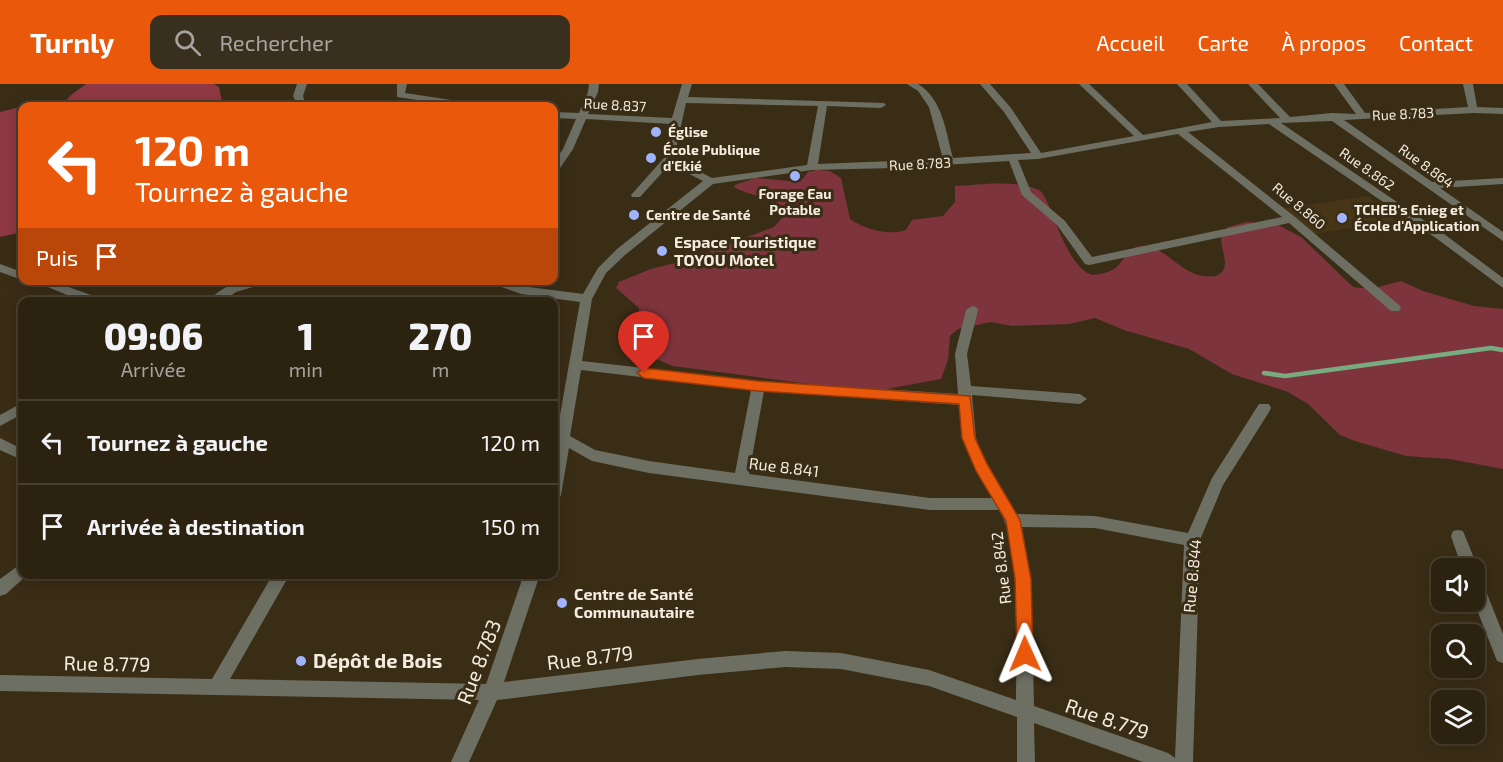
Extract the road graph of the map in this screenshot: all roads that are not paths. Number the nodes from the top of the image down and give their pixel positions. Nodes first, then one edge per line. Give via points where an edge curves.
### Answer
1 (302, 84) edge
2 (402, 84) edge
3 (594, 84) edge
4 (687, 84) edge
5 (912, 84) edge
6 (985, 84) edge
7 (1084, 84) edge
8 (1182, 84) edge
9 (1253, 84) edge
10 (1339, 84) edge
11 (1468, 84) edge
12 (400, 95) junction
13 (683, 100) junction
14 (300, 102) edge
15 (395, 102) edge
16 (445, 102) edge
17 (823, 104) junction
18 (881, 105) dead end
19 (1473, 110) junction
20 (1503, 111) edge
21 (558, 115) edge
22 (1332, 116) junction
23 (1362, 116) junction
24 (583, 117) junction
25 (1286, 119) junction
26 (1271, 120) junction
27 (676, 121) junction
28 (1219, 124) junction
29 (1180, 131) junction
30 (1141, 138) junction
31 (1038, 156) junction
32 (669, 159) junction
33 (1013, 159) junction
34 (949, 162) junction
35 (558, 163) edge
36 (812, 167) junction
37 (1503, 180) edge
38 (710, 181) junction
39 (1429, 184) junction
40 (636, 195) dead end
41 (1291, 219) junction
42 (1502, 236) edge
43 (0, 268) edge
44 (18, 275) edge
45 (1503, 284) edge
46 (50, 285) edge
47 (247, 285) edge
48 (504, 285) edge
49 (84, 297) edge
50 (219, 297) edge
51 (586, 299) junction
52 (1395, 308) dead end
53 (972, 310) dead end
54 (575, 365) junction
55 (758, 386) junction
56 (965, 395) junction
57 (1080, 399) dead end
58 (1264, 408) dead end
59 (18, 410) edge
60 (0, 421) edge
61 (559, 438) edge
62 (0, 443) edge
63 (18, 453) edge
64 (741, 479) junction
65 (1005, 504) junction
66 (1013, 520) junction
67 (1458, 536) dead end
68 (1192, 540) junction
69 (1466, 558) edge
70 (18, 573) edge
71 (279, 579) edge
72 (530, 579) edge
73 (0, 589) edge
74 (1485, 609) edge
75 (1503, 655) edge
76 (0, 683) edge
77 (216, 687) junction
78 (492, 692) junction
79 (1025, 713) junction
80 (460, 762) edge
81 (1026, 762) edge
82 (1168, 762) edge
83 (1184, 762) edge

1 - 14 street
2 - 12 street
3 - 24 street
4 - 13 street
5 - 34 street via 921,87 930,98
6 - 31 street via 1008,110
7 - 30 street
8 - 28 street
9 - 25 street
10 - 23 street
11 - 19 street
12 - 15 street
12 - 16 street
13 - 17 street
13 - 27 street
17 - 18 street
17 - 36 street
19 - 20 street, Rue 8.783
19 - 23 street, Rue 8.783
21 - 24 street, Rue 8.837
22 - 23 street, Rue 8.783
22 - 25 street, Rue 8.783
22 - 39 street, Rue 8.864
24 - 27 street, Rue 8.837
24 - 35 street
25 - 26 street, Rue 8.783
26 - 28 street, Rue 8.783
26 - 45 street, Rue 8.862
27 - 32 street
28 - 29 street, Rue 8.783
29 - 30 street, Rue 8.783
29 - 41 street, Rue 8.860
30 - 31 street, Rue 8.783
31 - 33 street, Rue 8.783
32 - 38 street
32 - 40 street
33 - 34 street, Rue 8.783
33 - 41 street via 1026,193 1061,223 1089,261
34 - 36 street, Rue 8.783
36 - 38 street, Rue 8.783
37 - 39 street
38 - 51 street via 621,252 602,271
39 - 42 street, Rue 8.864
41 - 52 street, Rue 8.860
43 - 44 street
46 - 49 street
47 - 50 street via 227,289
48 - 51 street
51 - 54 street
53 - 56 street, Rue 8.842 via 961,354
54 - 55 street
54 - 61 street
55 - 56 street
55 - 64 street
56 - 57 street
56 - 65 street, Rue 8.842 via 969,438 981,467
58 - 68 street, Rue 8.844 via 1217,482
59 - 60 street
61 - 64 street, Rue 8.841 via 592,455
62 - 63 street
64 - 65 street, Rue 8.841 via 930,504
65 - 66 street, Rue 8.842
66 - 68 street via 1095,522
66 - 79 street, Rue 8.842 via 1023,579
67 - 69 street
68 - 83 street, Rue 8.844
70 - 73 street
71 - 77 street
72 - 78 street, Rue 8.783
74 - 75 street
76 - 77 street, Rue 8.779
77 - 78 street, Rue 8.779
78 - 79 street, Rue 8.779 via 785,659 841,661 929,678
78 - 80 street, Rue 8.783
79 - 81 street, Rue 8.842
79 - 82 street, Rue 8.779

